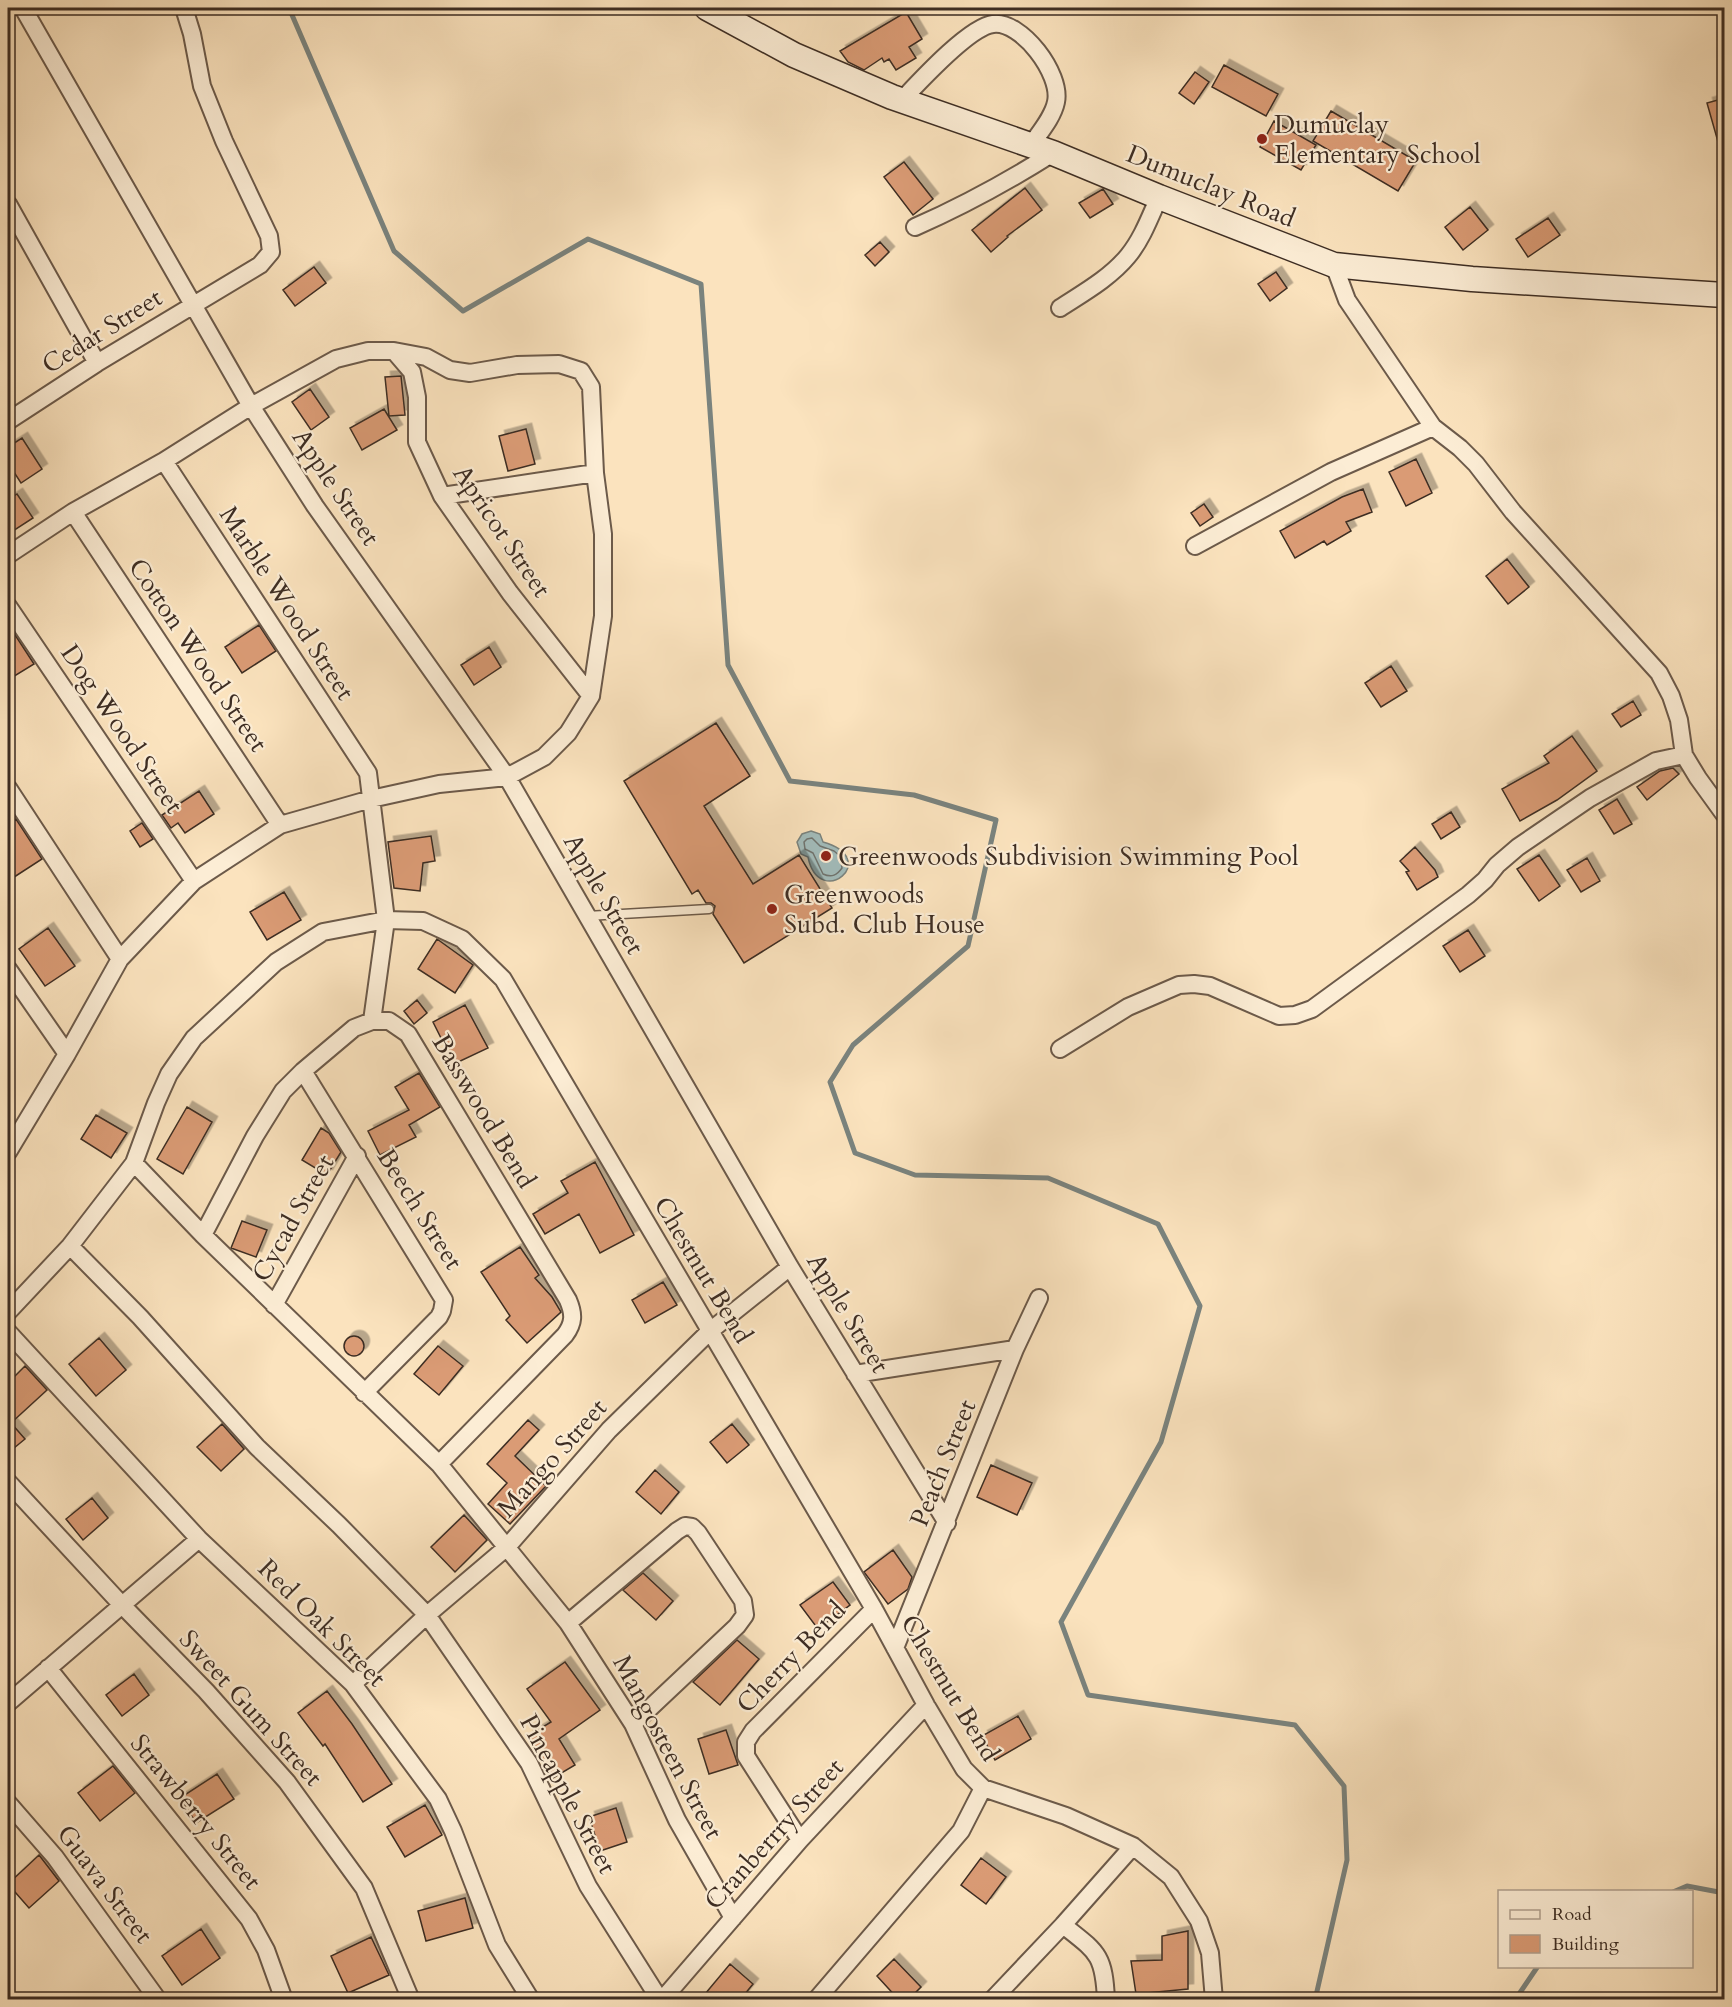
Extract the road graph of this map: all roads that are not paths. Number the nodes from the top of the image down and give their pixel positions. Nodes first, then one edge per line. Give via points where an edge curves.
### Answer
1 (23, 8) edge
2 (184, 8) edge
3 (707, 8) edge
4 (902, 100) junction
5 (1042, 149) junction
6 (1159, 197) junction
7 (8, 204) edge
8 (915, 227) dead end
9 (1334, 265) junction
10 (1725, 295) edge
11 (193, 305) junction
12 (1060, 308) dead end
13 (394, 351) junction
14 (98, 363) junction
15 (251, 406) junction
16 (9, 416) edge
17 (1433, 427) junction
18 (164, 461) junction
19 (595, 473) junction
20 (442, 496) junction
21 (73, 512) junction
22 (1195, 546) dead end
23 (8, 555) edge
24 (8, 606) edge
25 (591, 696) junction
26 (1684, 755) junction
27 (507, 777) junction
28 (8, 788) edge
29 (371, 799) junction
30 (1725, 814) edge
31 (280, 825) junction
32 (194, 881) junction
33 (709, 909) dead end
34 (587, 916) junction
35 (386, 920) junction
36 (120, 959) junction
37 (8, 969) edge
38 (372, 1021) junction
39 (1060, 1049) dead end
40 (66, 1054) junction
41 (303, 1071) junction
42 (8, 1152) edge
43 (357, 1156) junction
44 (134, 1163) junction
45 (203, 1235) junction
46 (70, 1246) junction
47 (790, 1267) junction
48 (1039, 1298) dead end
49 (274, 1305) junction
50 (8, 1311) edge
51 (710, 1331) junction
52 (8, 1332) edge
53 (1016, 1349) junction
54 (855, 1374) junction
55 (364, 1393) junction
56 (439, 1464) junction
57 (8, 1482) edge
58 (947, 1523) junction
59 (199, 1539) junction
60 (507, 1547) junction
61 (121, 1604) junction
62 (874, 1609) junction
63 (427, 1615) junction
64 (568, 1623) junction
65 (895, 1648) junction
66 (48, 1668) junction
67 (353, 1684) junction
68 (8, 1703) edge
69 (926, 1705) junction
70 (633, 1724) junction
71 (983, 1788) junction
72 (8, 1803) edge
73 (800, 1840) junction
74 (1133, 1846) junction
75 (733, 1918) junction
76 (1063, 1925) junction
77 (158, 2000) edge
78 (284, 2000) edge
79 (411, 2000) edge
80 (531, 2000) edge
81 (661, 2000) edge
82 (816, 2000) edge
83 (992, 2000) edge
84 (1106, 2000) edge
85 (1214, 2000) edge

1 - 11 street, Apple Street
2 - 11 street, Cedar Street via 202,86 269,236 271,252 260,265
3 - 4 street, Dumuclay Road via 794,55
4 - 5 street, Dumuclay Road
4 - 5 street via 966,38 995,23 1006,26 1039,53 1057,86
5 - 6 street, Dumuclay Road
5 - 8 street via 963,206
6 - 9 street, Dumuclay Road
6 - 12 street via 1127,257
7 - 14 street
9 - 10 street, Dumuclay Road via 1541,284
9 - 17 street via 1347,300
11 - 14 street, Cedar Street
11 - 15 street, Apple Street
13 - 15 street via 368,351 336,360
13 - 19 street via 426,357 450,370 470,373 517,365 559,364 581,372 591,387
13 - 20 street, Apricot Street via 412,372 417,397 417,442
14 - 16 street, Cedar Street
15 - 18 street
15 - 27 street, Apple Street via 315,506
17 - 22 street via 1331,472
17 - 26 street via 1476,464 1513,512 1659,674 1679,720
18 - 21 street
18 - 29 street, Marble Wood Street via 368,772
19 - 20 street
19 - 25 street via 603,534 603,616
20 - 25 street, Apricot Street via 510,593
21 - 23 street
21 - 31 street, Cotton Wood Street
24 - 32 street, Dog Wood Street
25 - 27 street via 568,733 544,757
26 - 30 street
26 - 39 street via 1635,771 1536,834 1497,865 1468,896 1312,1009 1279,1016 1210,986 1179,986 1128,1007
27 - 29 street via 439,784
27 - 34 street, Apple Street
28 - 36 street
29 - 31 street
29 - 35 street
31 - 32 street
32 - 36 street
33 - 34 lane
34 - 47 street, Apple Street
35 - 38 street
35 - 44 street, Chestnut Bend via 323,932 276,962 194,1038 169,1074
35 - 51 street, Chestnut Bend via 423,921 462,939 503,979
36 - 40 street
37 - 40 street
38 - 41 street via 354,1028
38 - 56 street, Basswood Bend via 389,1021 408,1034 572,1309 573,1318 565,1335
40 - 42 street
41 - 43 street, Beech Street
41 - 45 street via 283,1091 255,1136
43 - 49 street, Cycad Street
43 - 55 street, Beech Street via 444,1300 439,1317
44 - 45 street, Mangosteen Street
44 - 46 street, Chestnut Bend
45 - 49 street, Mangosteen Street
46 - 50 street, Chestnut Bend
46 - 63 street, Pineapple Street via 257,1447
47 - 51 street, Mango Street
47 - 54 street, Apple Street
48 - 53 street, Peach Street
49 - 55 street, Mangosteen Street
51 - 60 street, Mango Street via 609,1430
51 - 62 street, Chestnut Bend
52 - 59 street, Red Oak Street
53 - 54 street
53 - 58 street, Peach Street
54 - 58 street, Apple Street
55 - 56 street, Mangosteen Street
56 - 60 street, Mangosteen Street
57 - 61 street, Sweet Gum Street
58 - 65 street, Peach Street
59 - 61 street
59 - 67 street, Red Oak Street
60 - 63 street, Mango Street
60 - 64 street, Mangosteen Street
61 - 66 street
61 - 79 street, Sweet Gum Street via 287,1782 364,1888
62 - 65 street, Chestnut Bend
62 - 73 street, Cherry Bend via 746,1742 746,1756
63 - 67 street, Mango Street
63 - 81 street, Pineapple Street via 529,1763 588,1886
64 - 70 street, Mangosteen Street
64 - 70 street via 685,1526 698,1533 743,1601 745,1615 737,1626
65 - 69 street, Chestnut Bend
66 - 68 street
66 - 78 street, Strawberry Street via 249,1919 266,1950
67 - 80 street, Red Oak Street via 438,1799 497,1945
69 - 71 street, Chestnut Bend via 964,1769
69 - 73 street, Cranberrry Street
70 - 75 street, Mangosteen Street via 677,1820
71 - 74 street via 1066,1816
71 - 82 street, Chestnut Bend via 961,1830
72 - 77 street, Guava Street via 55,1857
73 - 75 street, Cranberrry Street
74 - 76 street
74 - 85 street via 1171,1877 1199,1921 1210,1953
75 - 81 street, Cranberrry Street
76 - 83 street
76 - 84 street via 1095,1950 1105,1973

